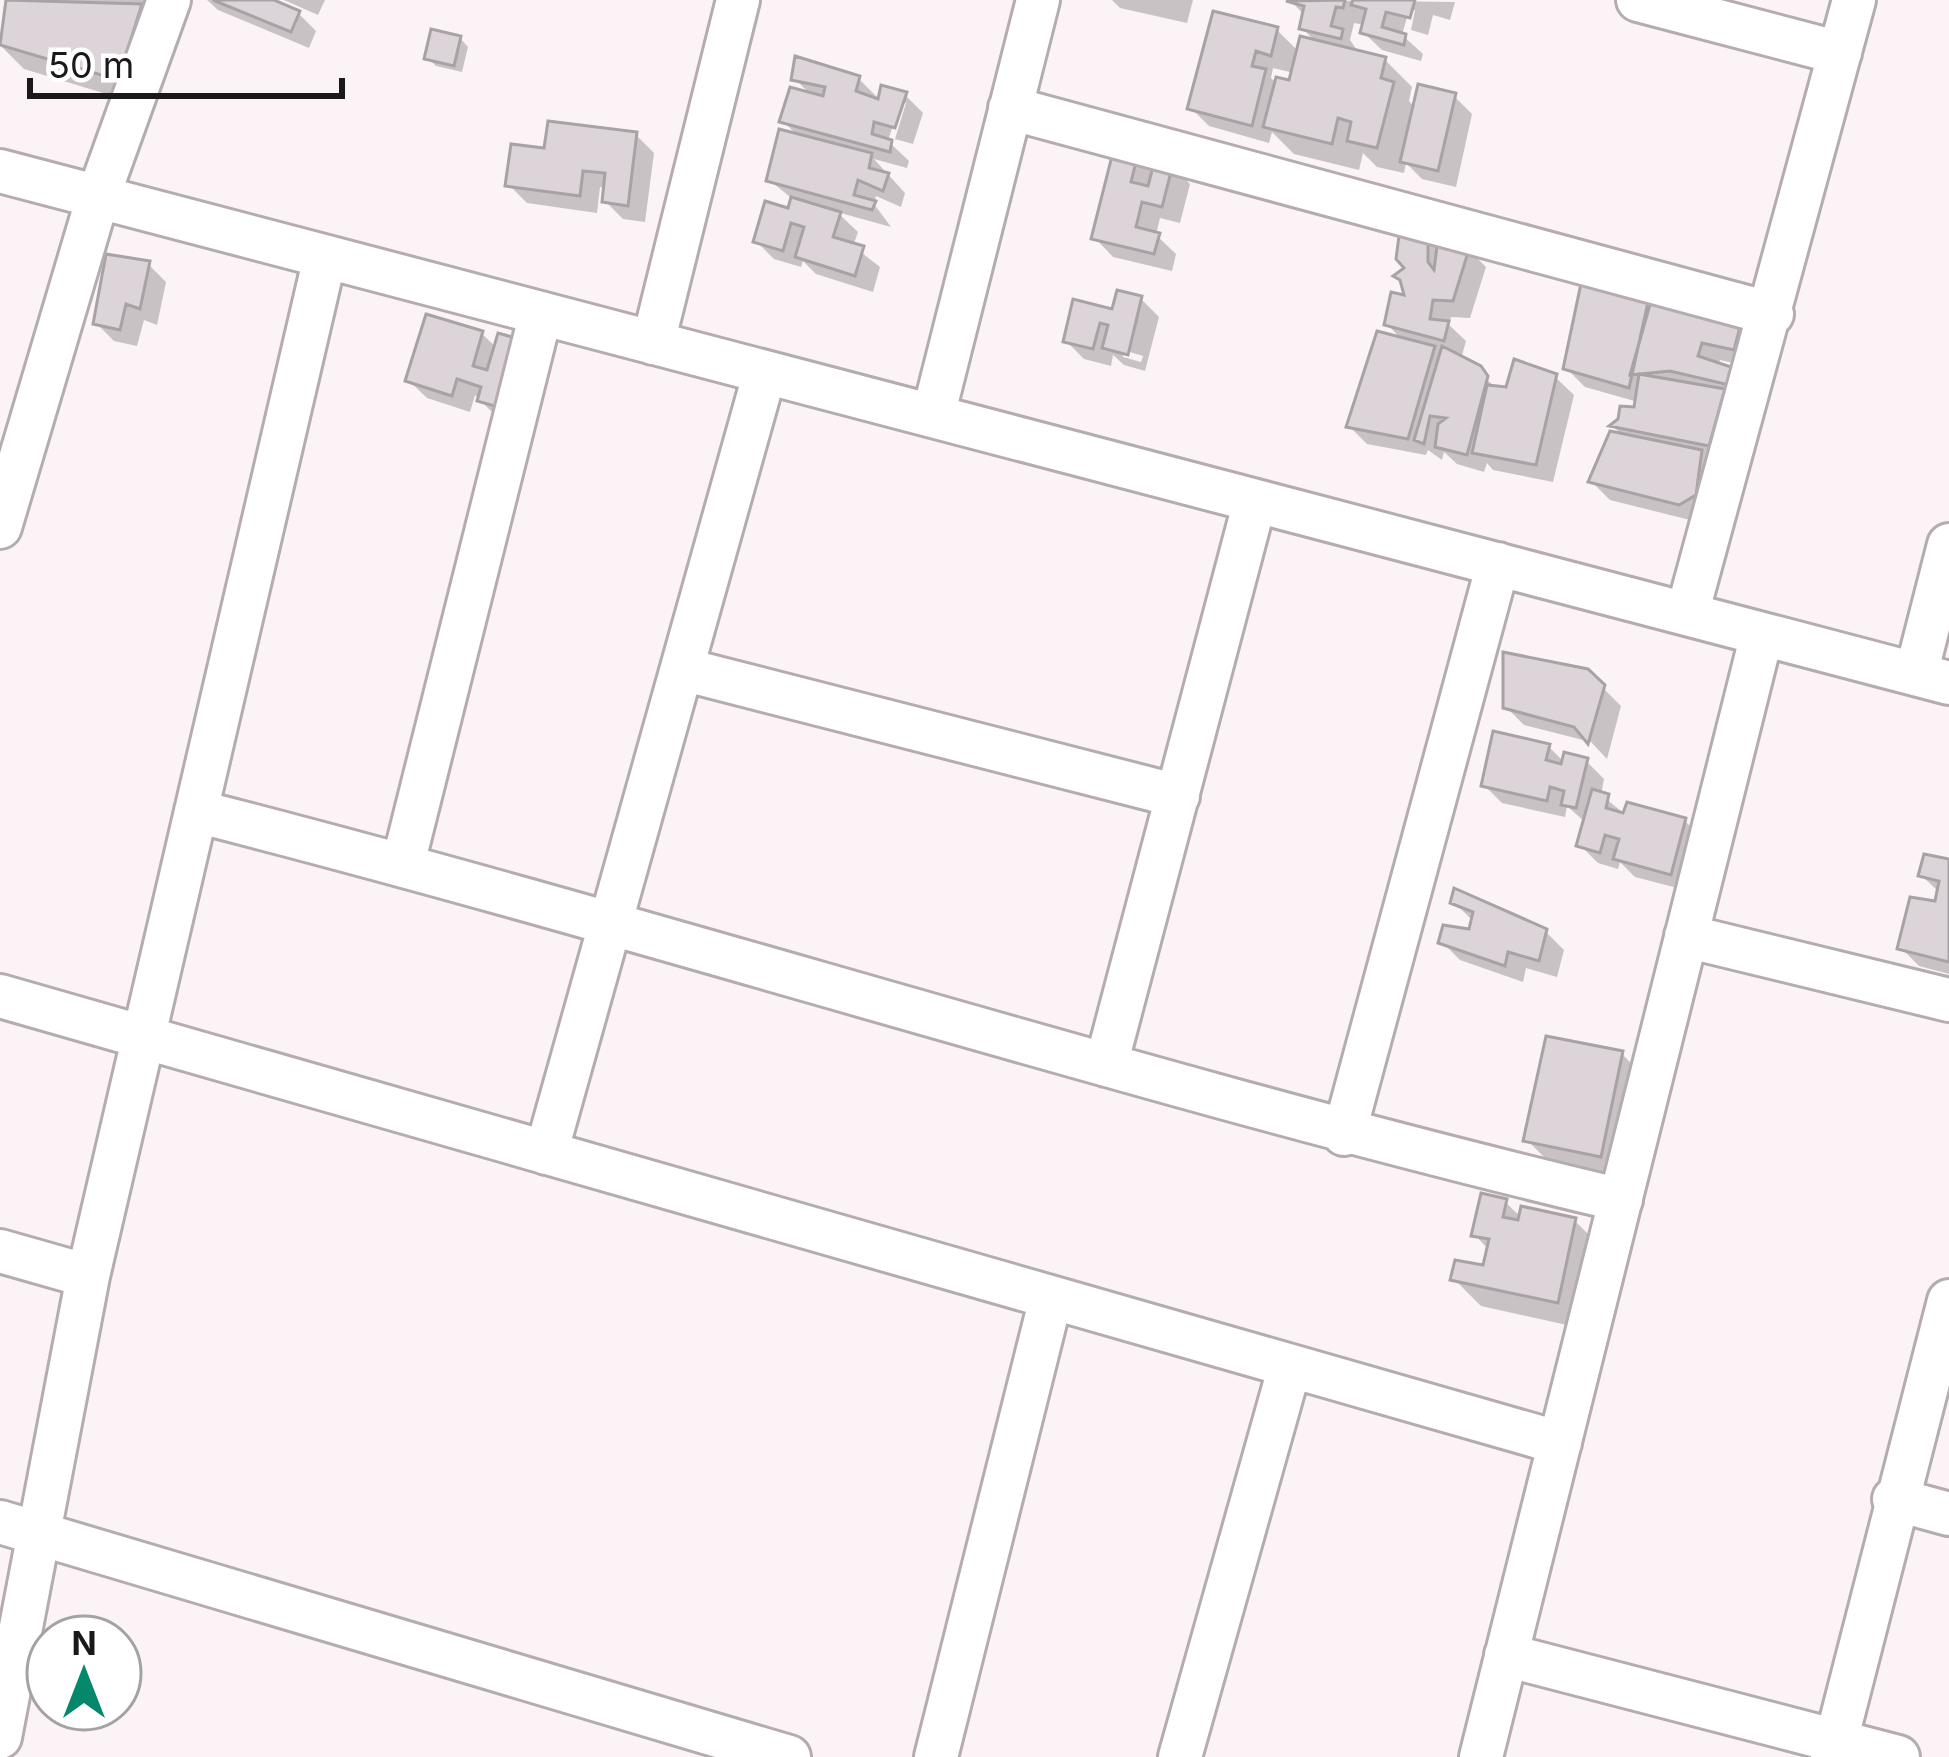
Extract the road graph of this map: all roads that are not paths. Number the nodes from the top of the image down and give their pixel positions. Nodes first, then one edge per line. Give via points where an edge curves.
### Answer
1 (169, 0) edge
2 (738, 0) edge
3 (1038, 0) edge
4 (1638, 0) edge
5 (1854, 0) edge
6 (1840, 53) junction
7 (1010, 108) junction
8 (0, 171) edge
9 (98, 197) junction
10 (325, 256) junction
11 (541, 313) junction
12 (1772, 314) junction
13 (653, 343) junction
14 (765, 372) junction
15 (933, 416) junction
16 (1255, 501) junction
17 (0, 526) edge
18 (1949, 545) edge
19 (1498, 564) junction
20 (1687, 614) junction
21 (1762, 634) junction
22 (682, 669) junction
23 (1933, 679) edge
24 (1178, 796) junction
25 (196, 811) junction
26 (403, 863) junction
27 (609, 927) junction
28 (1686, 936) junction
29 (0, 997) edge
30 (1949, 1000) edge
31 (142, 1038) junction
32 (1106, 1065) junction
33 (1344, 1134) junction
34 (546, 1153) junction
35 (1621, 1200) junction
36 (0, 1251) edge
37 (88, 1276) junction
38 (1051, 1298) junction
39 (1949, 1301) edge
40 (1290, 1366) junction
41 (1560, 1443) junction
42 (1894, 1499) junction
43 (1949, 1514) edge
44 (0, 1522) edge
45 (40, 1535) junction
46 (1506, 1655) junction
47 (0, 1737) edge
48 (1834, 1749) edge
49 (789, 1757) edge
50 (936, 1757) edge
51 (1180, 1757) edge
52 (1480, 1757) edge
53 (1898, 1757) edge

1 - 9 street
2 - 13 street
3 - 7 street
4 - 6 street
5 - 6 street
6 - 12 street
7 - 12 street
7 - 15 street
8 - 9 street
9 - 10 street
9 - 17 street
10 - 11 street
10 - 25 street
11 - 13 street
11 - 26 street
12 - 20 street
13 - 14 street
14 - 15 street
14 - 22 street
15 - 16 street
16 - 19 street
16 - 24 street
18 - 23 street
19 - 20 street
19 - 33 street
20 - 21 street
21 - 23 street
21 - 28 street
22 - 24 street
22 - 27 street
24 - 32 street
25 - 26 street
25 - 31 street
26 - 27 street
27 - 32 street
27 - 34 street
28 - 30 street
28 - 35 street
29 - 31 street
31 - 34 street
31 - 37 street
32 - 33 street
33 - 35 street
34 - 38 street
35 - 41 street
36 - 37 street
37 - 45 street
38 - 40 street
38 - 50 street
39 - 42 street
40 - 41 street
40 - 51 street
41 - 46 street
42 - 43 street
42 - 48 street
44 - 45 street
45 - 47 street
45 - 49 street
46 - 48 street
46 - 52 street
48 - 53 street

